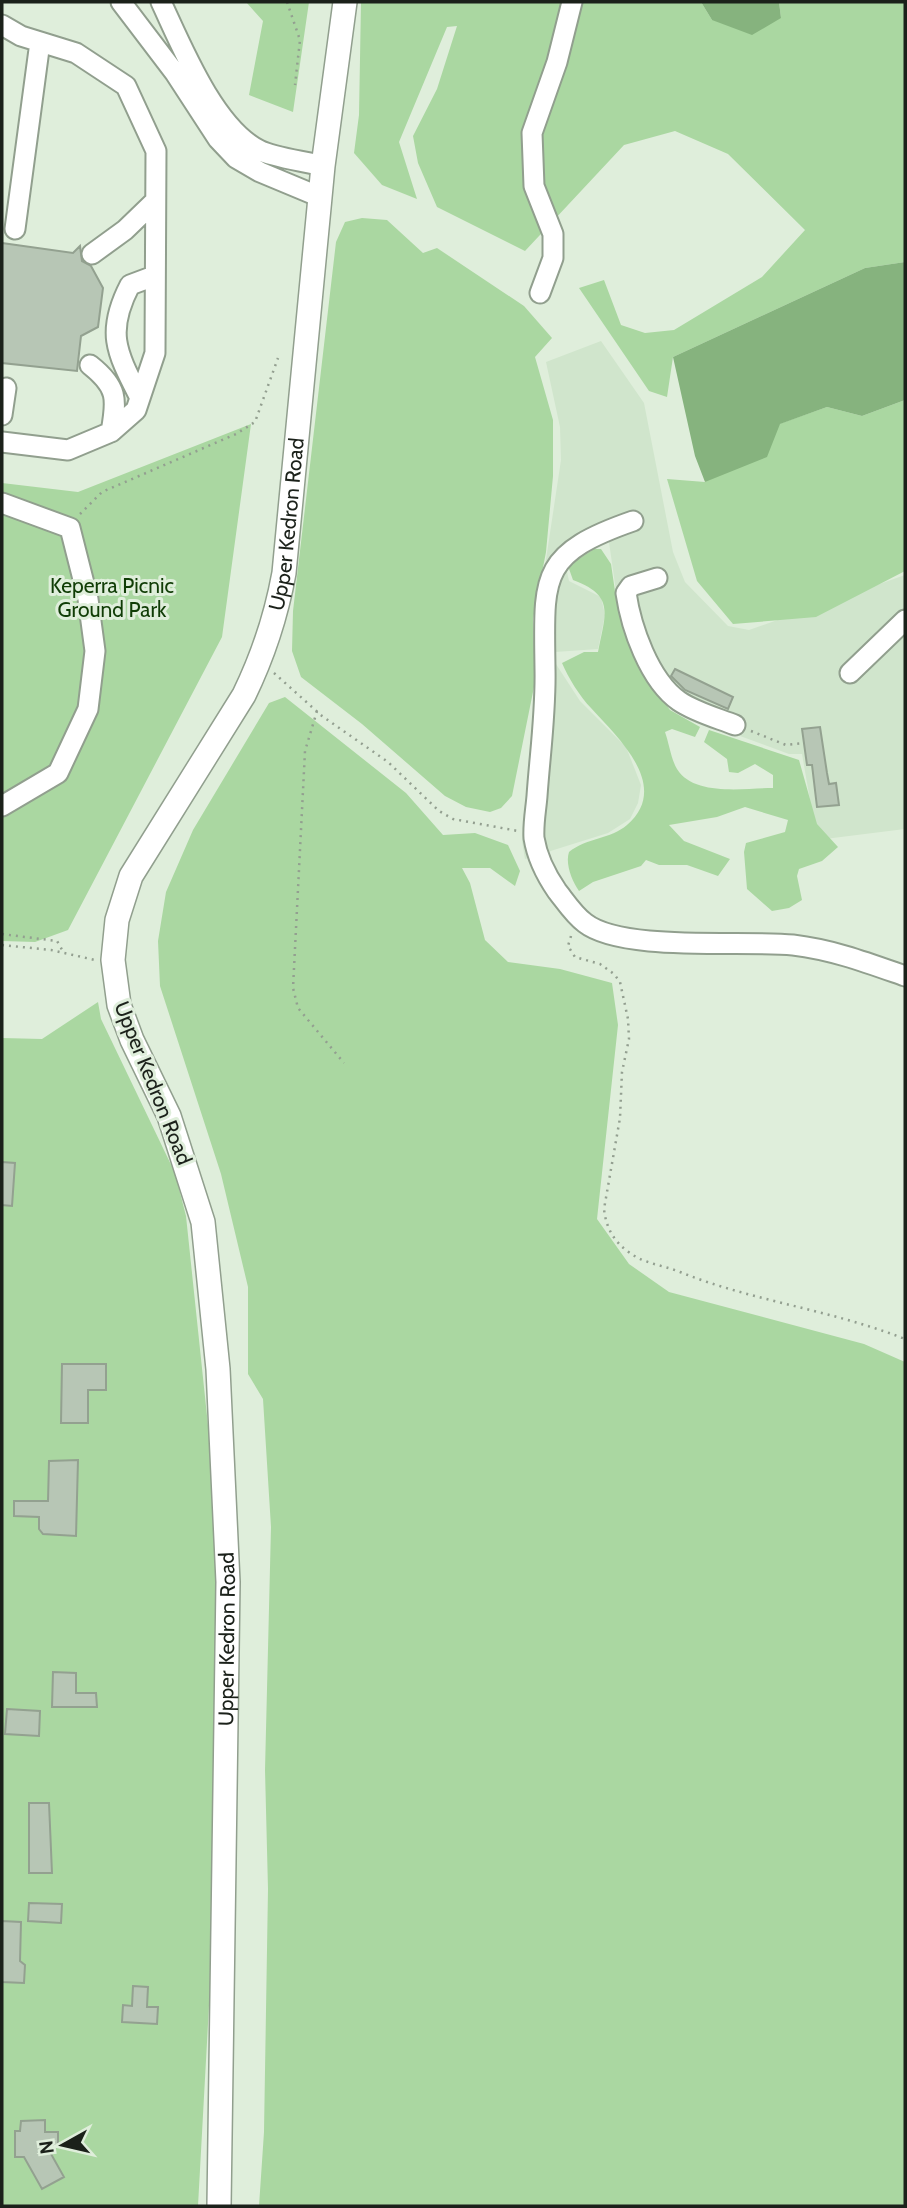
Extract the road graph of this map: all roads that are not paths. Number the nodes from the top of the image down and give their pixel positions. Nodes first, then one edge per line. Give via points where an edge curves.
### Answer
1 (121, 2) edge
2 (161, 2) edge
3 (345, 2) edge
4 (572, 2) edge
5 (2, 25) edge
6 (40, 42) junction
7 (323, 166) junction
8 (320, 197) junction
9 (154, 202) junction
10 (15, 229) dead end
11 (92, 254) dead end
12 (154, 276) junction
13 (541, 293) dead end
14 (90, 365) dead end
15 (6, 388) dead end
16 (140, 398) junction
17 (2, 415) edge
18 (111, 432) junction
19 (2, 442) edge
20 (2, 503) edge
21 (633, 521) dead end
22 (657, 578) dead end
23 (905, 620) edge
24 (850, 673) dead end
25 (735, 725) road end
26 (2, 806) edge
27 (905, 976) edge
28 (219, 2206) edge

1 - 8 lane via 236,158
2 - 7 lane via 219,117 262,152
3 - 7 main road, Upper Kedron Road
4 - 13 lane via 532,133 534,186 553,234 553,258
5 - 6 lane
6 - 9 lane via 76,53 126,86 156,151
6 - 10 lane
7 - 8 main road, Upper Kedron Road
8 - 28 main road, Upper Kedron Road via 278,605 244,695 131,876 117,920 113,960 119,1005 177,1136 203,1222 218,1369 228,1582
9 - 11 lane
9 - 12 lane
12 - 16 lane via 155,353
12 - 16 lane via 130,285 116,310 118,355
14 - 18 lane via 106,377 117,400
15 - 17 lane
16 - 18 lane via 136,410
18 - 19 lane via 68,450
20 - 26 lane via 70,528 95,651 88,709 58,773
21 - 27 lane via 582,542 560,561 551,575 545,601 546,715 534,834 554,886 584,923 600,931 637,938 826,950
22 - 25 lane via 631,586 626,593 651,666 681,702
23 - 24 lane

